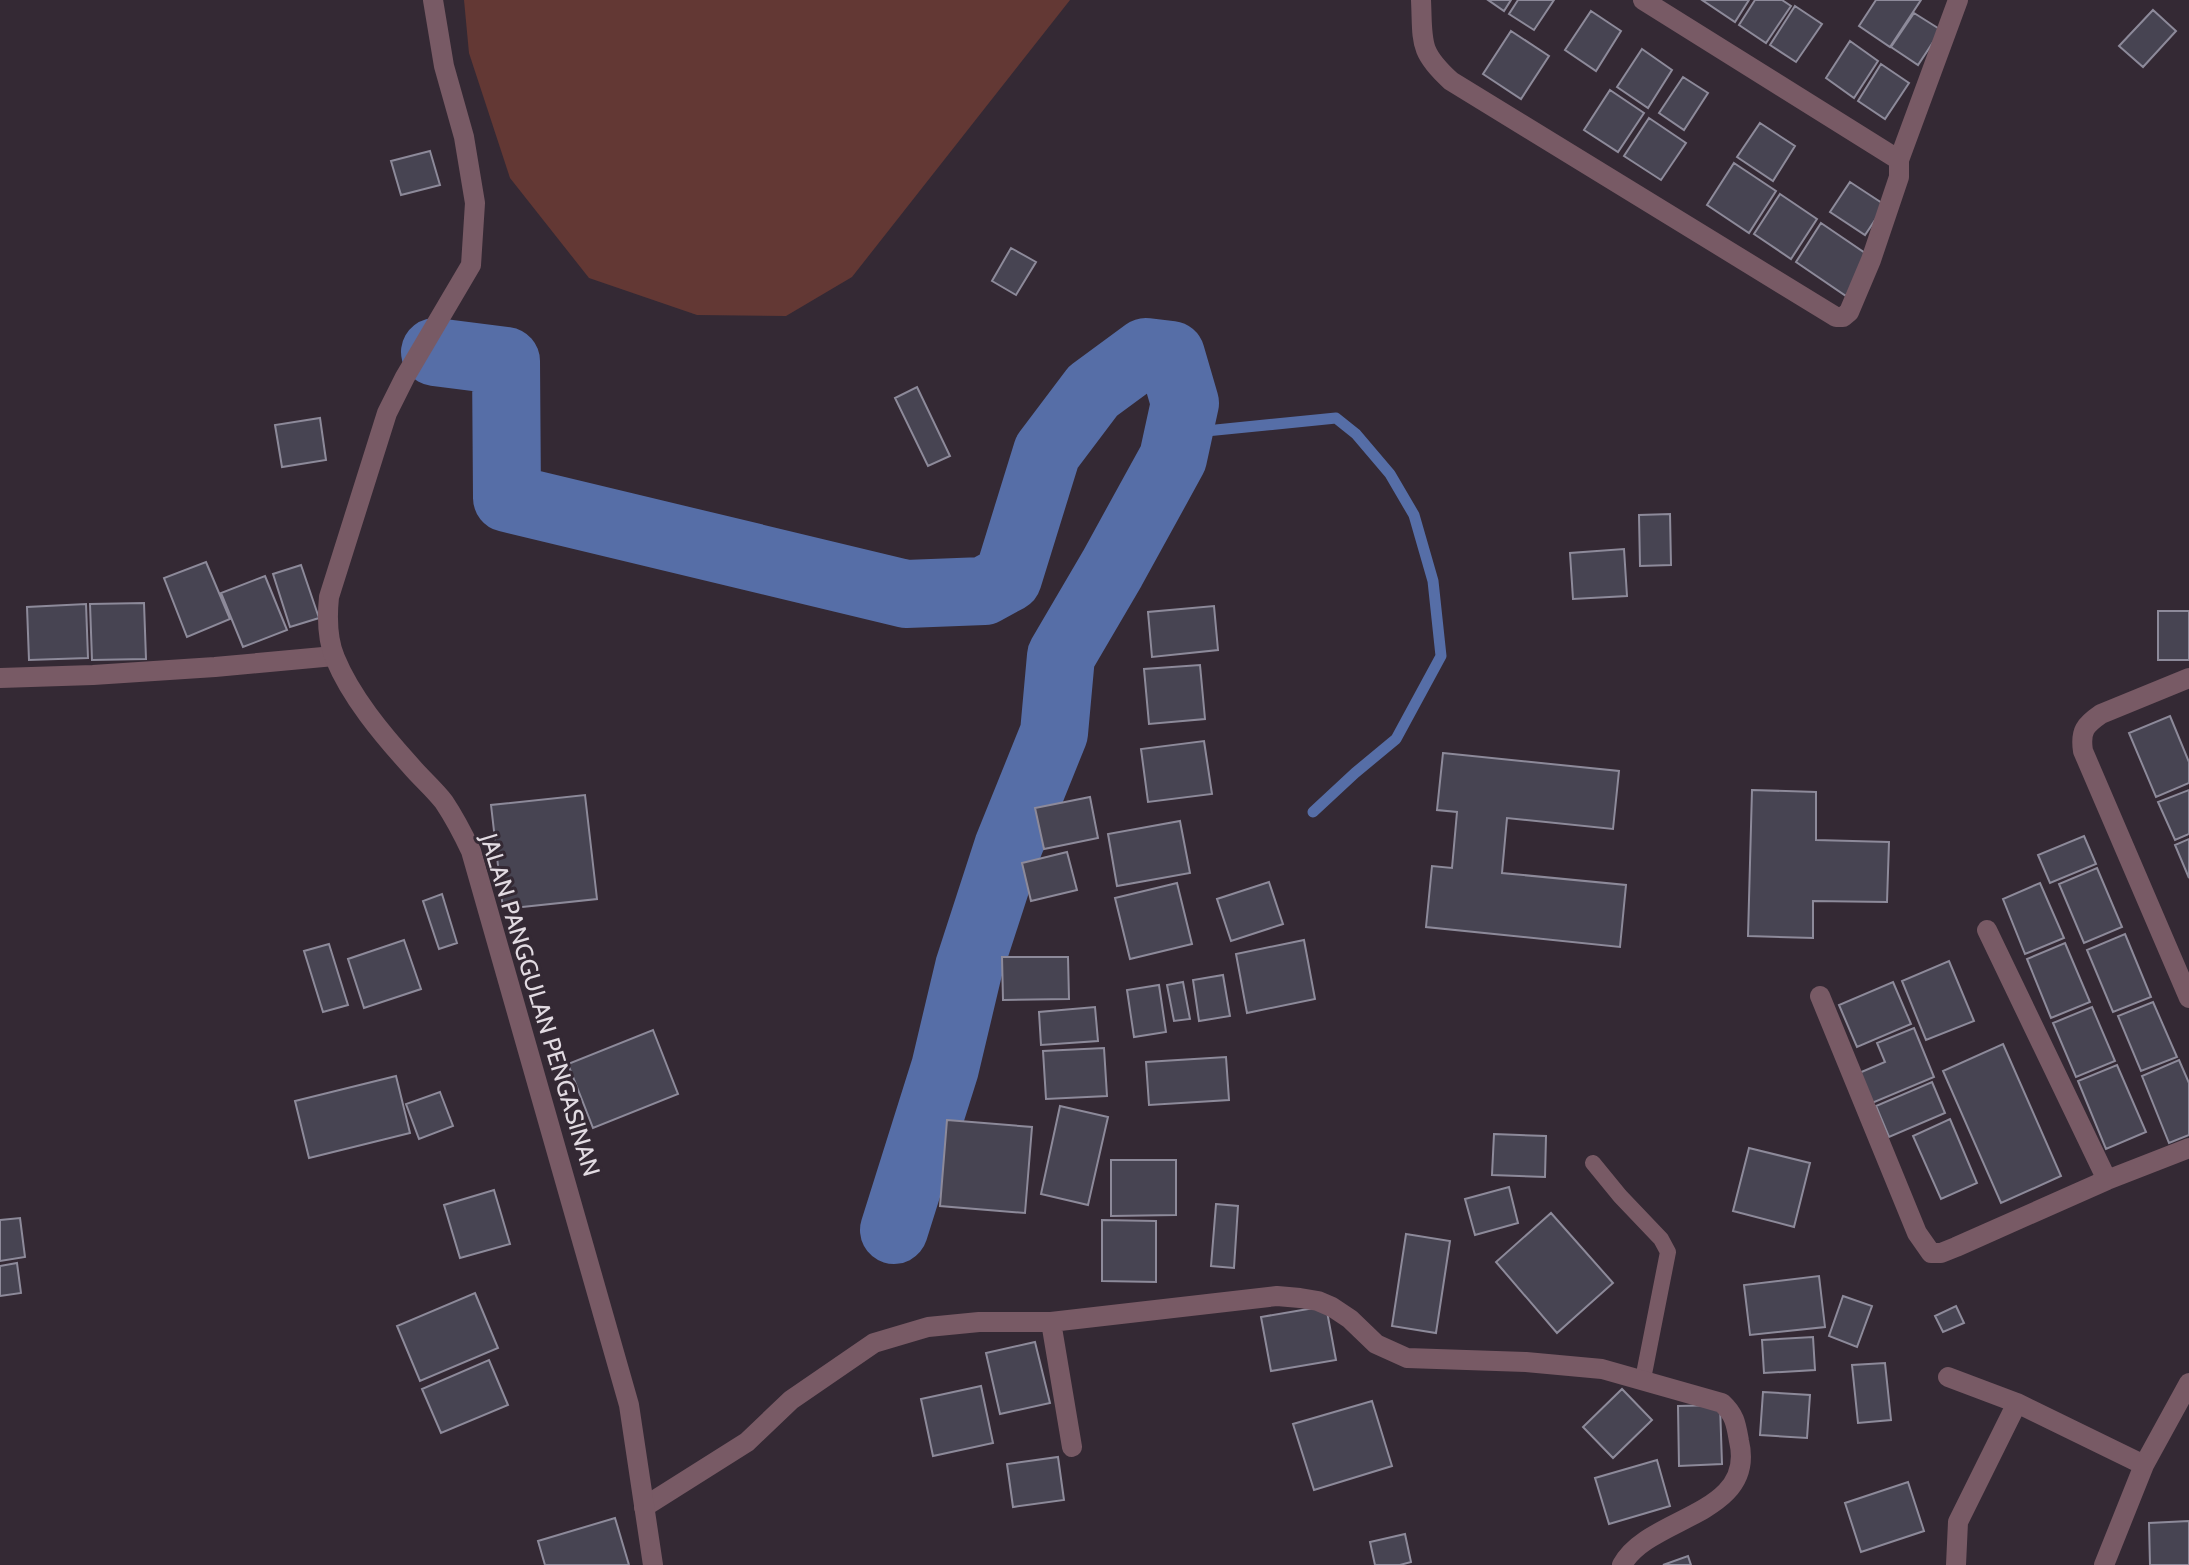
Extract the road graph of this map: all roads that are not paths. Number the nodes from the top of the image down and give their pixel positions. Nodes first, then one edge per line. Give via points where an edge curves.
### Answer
1 (433, 0) edge
2 (1421, 0) edge
3 (1643, 0) edge
4 (1958, 0) edge
5 (1899, 160) junction
6 (334, 656) junction
7 (0, 678) edge
8 (2189, 678) edge
9 (1987, 930) dead end
10 (1820, 996) dead end
11 (2189, 998) edge
12 (2189, 1148) edge
13 (1593, 1163) dead end
14 (2107, 1180) junction
15 (1051, 1322) junction
16 (1948, 1377) dead end
17 (1643, 1379) junction
18 (2189, 1383) edge
19 (2017, 1403) junction
20 (1072, 1447) dead end
21 (2144, 1465) junction
22 (644, 1507) junction
23 (653, 1565) edge
24 (1622, 1565) edge
25 (1956, 1565) edge
26 (2104, 1565) edge

1 - 6 street, JALAN PANGGULAN PENGASINAN via 475,203 471,265 387,413 329,597 326,618
2 - 5 street via 1423,47 1451,81 1836,317 1849,312 1871,260 1899,177
3 - 5 street
4 - 5 street
6 - 7 street
6 - 22 street, JALAN PANGGULAN PENGASINAN via 372,719 442,800 471,851 629,1405
8 - 11 street via 2101,714 2081,738
9 - 14 street
10 - 14 street via 1917,1233 1931,1253 1956,1247
12 - 14 street
13 - 17 lane via 1668,1252
15 - 17 street via 1277,1296 1300,1298 1332,1307 1376,1344 1407,1358 1587,1367
15 - 20 street
15 - 22 street via 928,1327 874,1343 791,1400 747,1442
16 - 19 street
17 - 24 street via 1722,1403 1733,1413 1743,1455 1726,1494 1645,1540
18 - 21 street
19 - 21 street
19 - 25 street via 1958,1522
21 - 26 street
22 - 23 street, JALAN PANGGULAN PENGASINAN

